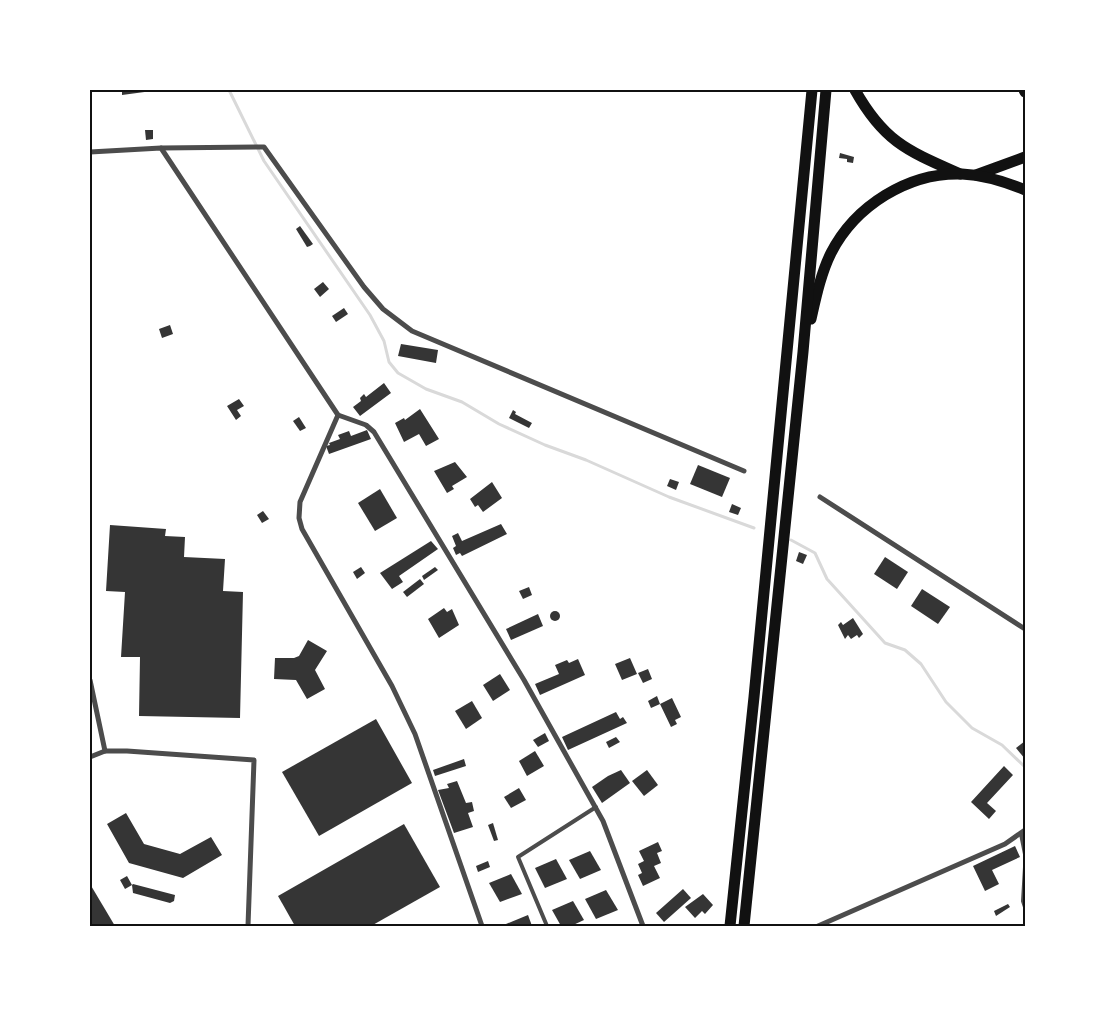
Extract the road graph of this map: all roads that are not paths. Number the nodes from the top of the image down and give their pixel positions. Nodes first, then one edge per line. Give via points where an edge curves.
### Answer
1 (812, 90) edge
2 (826, 90) edge
3 (856, 90) edge
4 (161, 148) junction
5 (90, 152) edge
6 (1023, 155) edge
7 (960, 174) junction
8 (976, 175) junction
9 (1025, 190) edge
10 (803, 352) junction
11 (338, 415) junction
12 (744, 471) dead end
13 (820, 497) dead end
14 (1025, 629) edge
15 (90, 680) edge
16 (105, 751) junction
17 (90, 758) edge
18 (596, 807) junction
19 (1023, 832) edge
20 (1025, 854) edge
21 (1025, 867) edge
22 (1025, 907) edge
23 (248, 926) edge
24 (482, 926) edge
25 (547, 926) edge
26 (643, 926) edge
27 (730, 926) edge
28 (744, 926) edge
29 (818, 926) edge

1 - 27 highway
2 - 10 highway
3 - 7 highway via 869,114 890,138 910,152
4 - 5 street
4 - 11 street
4 - 12 street via 264,147 364,287 382,309 412,331
6 - 8 highway via 1004,167
7 - 8 highway
7 - 10 highway via 924,179 898,188 872,203 847,228 831,254
8 - 9 highway
10 - 28 highway
11 - 18 street via 366,425 374,432 524,680
11 - 24 street via 300,502 302,529 392,686 415,734
13 - 14 street
15 - 16 street
16 - 17 street
16 - 23 street via 254,760
18 - 25 lane via 518,857
18 - 26 street
19 - 20 lane
19 - 29 street via 1004,844
21 - 22 lane

